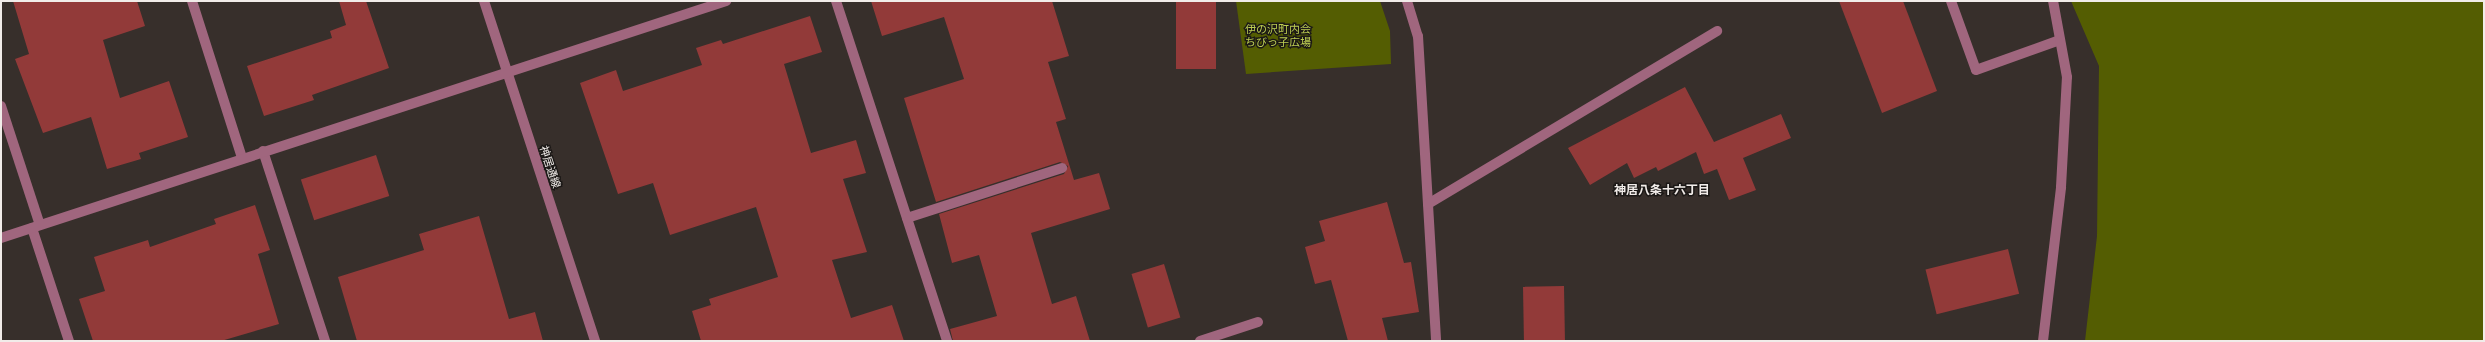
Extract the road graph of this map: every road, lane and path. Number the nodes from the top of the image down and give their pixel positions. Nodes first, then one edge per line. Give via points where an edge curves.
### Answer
1 (192, 1) edge
2 (484, 1) edge
3 (726, 1) edge
4 (836, 1) edge
5 (1407, 1) edge
6 (1951, 1) edge
7 (2053, 1) edge
8 (1717, 31) dead end
9 (2060, 40) junction
10 (507, 71) junction
11 (1, 106) edge
12 (263, 151) junction
13 (242, 158) junction
14 (1062, 168) dead end
15 (1428, 204) junction
16 (907, 218) junction
17 (36, 226) junction
18 (1, 238) edge
19 (1258, 322) dead end
20 (69, 341) edge
21 (325, 341) edge
22 (595, 341) edge
23 (947, 341) edge
24 (1200, 341) edge
25 (1436, 341) edge
26 (2043, 341) edge

1 - 13 street
2 - 10 street, 神居通線
3 - 10 street
4 - 16 street
5 - 15 street via 1418,36
6 - 9 street via 1976,70
7 - 9 street
8 - 15 street
9 - 26 street via 2067,77 2062,179
10 - 12 street
10 - 22 street, 神居通線
11 - 17 street
12 - 13 street
12 - 21 street
13 - 17 street
14 - 16 street
15 - 25 street
16 - 23 street
17 - 18 street
17 - 20 street
19 - 24 street

